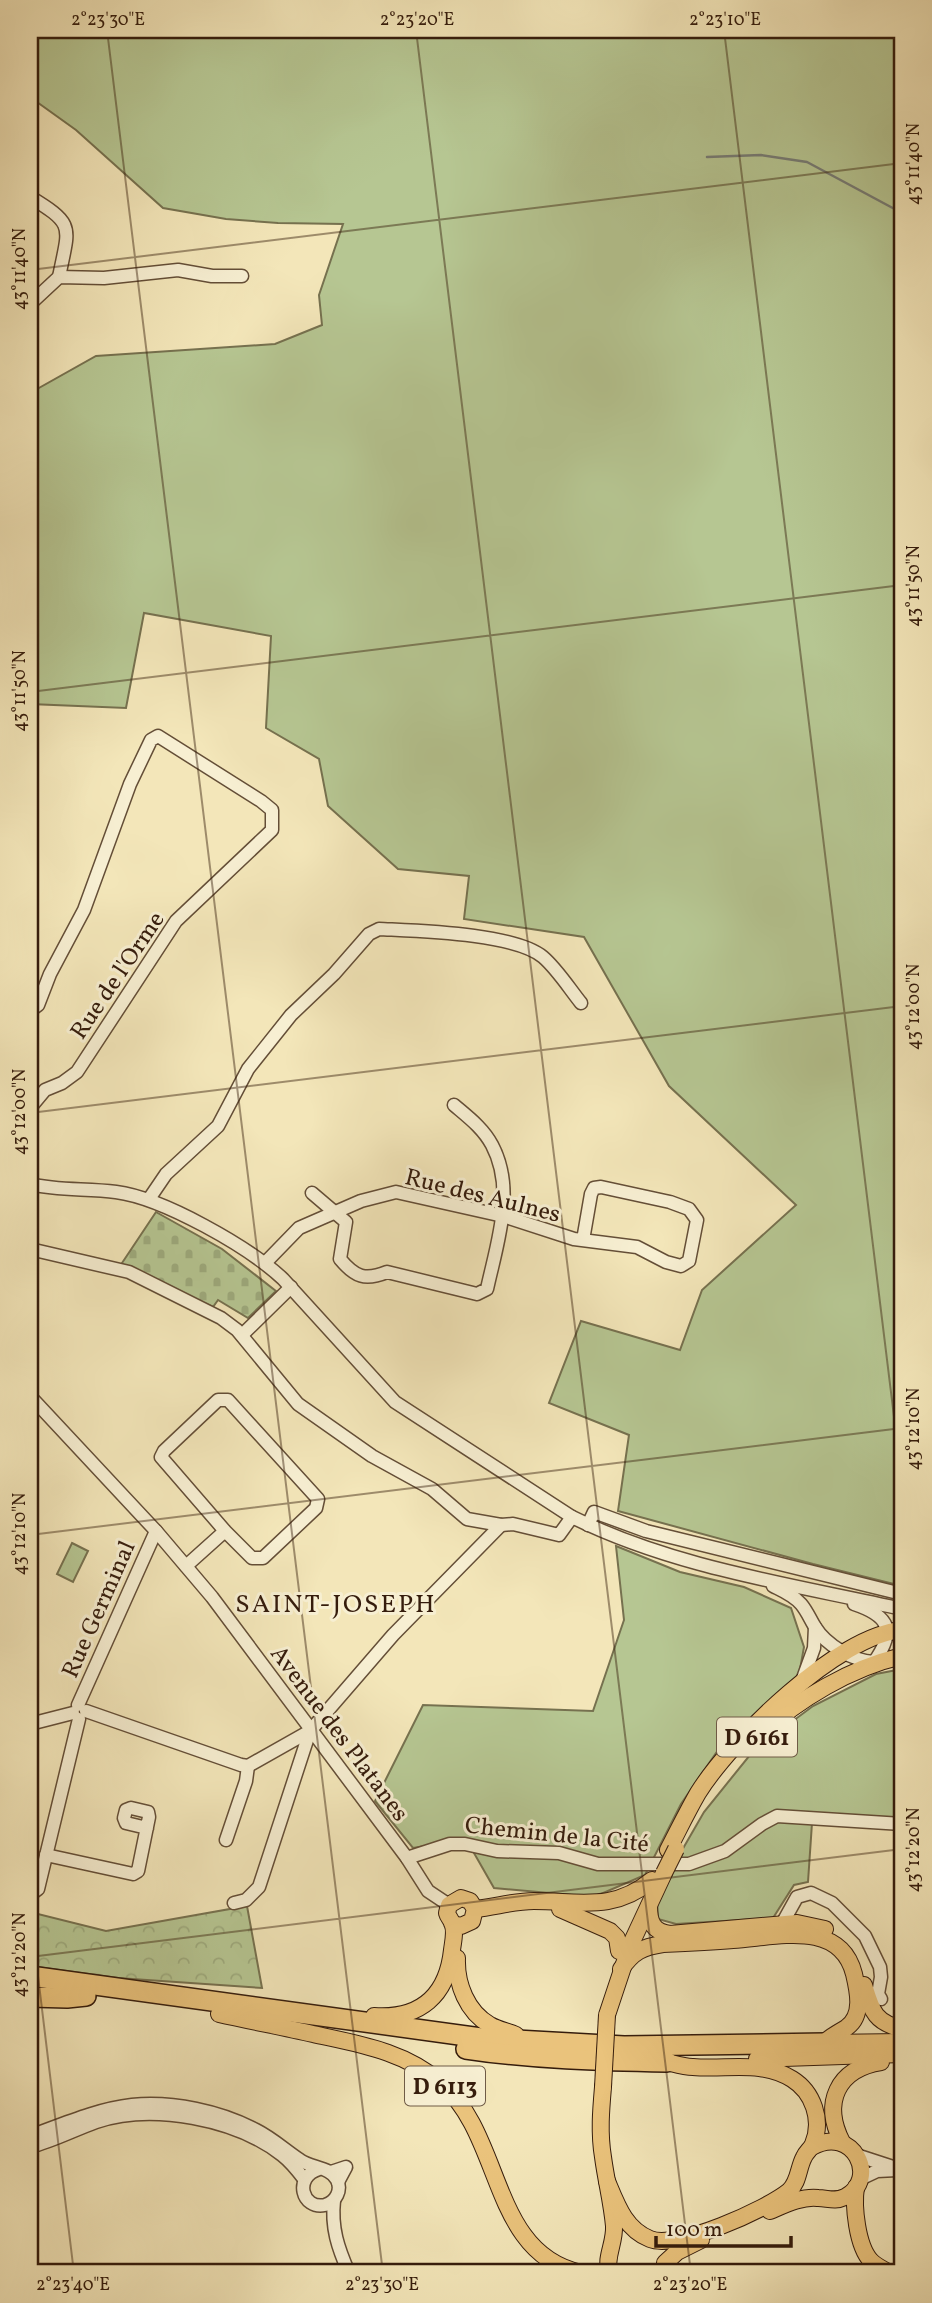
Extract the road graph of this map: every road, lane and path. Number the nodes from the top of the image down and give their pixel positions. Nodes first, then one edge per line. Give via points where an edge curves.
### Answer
1 (30, 197) edge
2 (242, 276) dead end
3 (60, 277) junction
4 (30, 304) edge
5 (580, 1003) dead end
6 (30, 1011) edge
7 (454, 1105) dead end
8 (30, 1108) edge
9 (30, 1184) edge
10 (312, 1193) dead end
11 (149, 1199) junction
12 (335, 1212) junction
13 (503, 1216) junction
14 (583, 1240) junction
15 (30, 1249) edge
16 (265, 1263) junction
17 (290, 1287) junction
18 (242, 1335) junction
19 (30, 1396) edge
20 (572, 1517) junction
21 (501, 1525) junction
22 (588, 1525) junction
23 (156, 1531) junction
24 (225, 1531) junction
25 (186, 1566) junction
26 (753, 1576) junction
27 (832, 1593) junction
28 (902, 1594) edge
29 (902, 1609) edge
30 (815, 1627) junction
31 (895, 1630) edge
32 (844, 1652) junction
33 (902, 1656) edge
34 (874, 1662) junction
35 (801, 1684) junction
36 (79, 1712) junction
37 (30, 1724) edge
38 (310, 1731) junction
39 (248, 1766) junction
40 (902, 1824) edge
41 (147, 1828) dead end
42 (226, 1839) dead end
43 (672, 1850) junction
44 (46, 1855) junction
45 (407, 1858) junction
46 (657, 1875) junction
47 (30, 1895) edge
48 (534, 1901) junction
49 (234, 1903) dead end
50 (449, 1905) junction
51 (649, 1906) junction
52 (475, 1909) junction
53 (459, 1925) junction
54 (791, 1928) junction
55 (620, 1951) junction
56 (621, 1969) junction
57 (30, 1976) edge
58 (30, 1988) edge
59 (172, 1994) junction
60 (86, 1996) junction
61 (30, 1997) edge
62 (881, 1999) dead end
63 (219, 2014) junction
64 (607, 2015) junction
65 (902, 2029) edge
66 (523, 2041) junction
67 (902, 2042) edge
68 (824, 2043) junction
69 (902, 2056) edge
70 (667, 2062) junction
71 (30, 2136) edge
72 (842, 2142) junction
73 (30, 2147) edge
74 (812, 2147) junction
75 (856, 2155) junction
76 (801, 2170) junction
77 (901, 2170) edge
78 (329, 2175) junction
79 (304, 2179) junction
80 (607, 2181) junction
81 (858, 2183) junction
82 (826, 2199) junction
83 (334, 2200) junction
84 (318, 2205) junction
85 (331, 2219) junction
86 (856, 2221) junction
87 (648, 2238) junction
88 (613, 2246) junction
89 (664, 2268) edge
90 (349, 2273) edge
91 (580, 2273) edge
92 (609, 2273) edge
93 (890, 2273) edge

1 - 3 street via 64,221 66,245
2 - 3 street via 178,270 104,278
3 - 4 street
5 - 11 street via 544,957 529,948 452,932 379,929 291,1015 248,1069 218,1126 166,1174
6 - 8 street, Rue de l'Orme via 38,1005 84,910 151,740 158,736 272,810 272,830 176,921 77,1072 45,1090
7 - 13 street via 491,1143 502,1179
9 - 11 street
10 - 12 street
11 - 16 street
12 - 13 street, Rue des Aulnes via 396,1192
12 - 13 street via 346,1222 340,1259 350,1271 374,1278 387,1272 477,1294 486,1289
12 - 16 street, Rue des Aulnes via 299,1228
13 - 14 street, Rue des Aulnes
14 - 14 street, Rue des Aulnes via 637,1247 681,1266 689,1261 697,1220 689,1209 670,1202 594,1188
15 - 18 street via 129,1272 220,1318
16 - 17 street
17 - 18 street
17 - 20 street via 395,1402
18 - 21 street via 298,1404 372,1456 432,1489 467,1519
19 - 23 street, Avenue des Platanes
20 - 21 street via 559,1535
20 - 22 street
21 - 38 street via 393,1635
22 - 26 street via 651,1550
22 - 28 street via 594,1512 646,1531
23 - 25 street, Avenue des Platanes
23 - 36 street, Rue Germinal
24 - 24 street via 252,1558 263,1558 316,1508 318,1499 228,1400 218,1400 161,1457
24 - 25 street
25 - 38 street, Avenue des Platanes
26 - 27 street
26 - 30 street via 788,1593
27 - 29 street
27 - 31 street via 876,1613
30 - 32 street
30 - 35 street via 814,1648
31 - 32 main road, D 6161
31 - 34 street
32 - 34 street
32 - 35 main road, D 6161
33 - 34 main road, D 6161
34 - 43 main road, D 6161 via 772,1723 735,1756
35 - 43 main road, D 6161 via 723,1759 699,1793
36 - 37 street, Rue Germinal
36 - 39 street
36 - 44 street
38 - 39 street
38 - 45 street, Avenue des Platanes
38 - 49 street via 258,1887 246,1900
39 - 42 street
40 - 45 street, Chemin de la Cité via 777,1816 725,1851 689,1864 598,1864 559,1853 497,1851 465,1844 450,1844
41 - 44 street via 138,1871 133,1874
43 - 46 main road, D 6161
44 - 47 street via 38,1889
45 - 50 street, Avenue des Platanes via 428,1891
46 - 48 main road via 637,1892 607,1902
46 - 51 main road, D 6161
46 - 55 main road, D 6161
48 - 52 main road
48 - 55 main road via 574,1913 610,1931
50 - 52 main road via 461,1898
50 - 53 main road via 447,1913
51 - 54 main road via 649,1920 660,1933
51 - 56 main road, D 6161
52 - 53 main road via 472,1921
53 - 59 main road, D 6113 via 443,1986 412,2012 391,2017
53 - 66 main road, D 6113 via 456,1970 466,2001 488,2025
54 - 56 main road via 733,1940 646,1947 633,1953
54 - 62 street via 794,1899 811,1893 832,1903 865,1936 880,1967
54 - 65 main road via 820,1926 842,1939 858,1963 872,2011 887,2025
54 - 68 main road via 821,1938 847,1957 852,1968 860,1997 856,2014 849,2026
55 - 64 main road
56 - 64 main road
57 - 59 highway, D 6113
58 - 60 highway, D 6113
59 - 66 highway, D 6113
60 - 61 highway
60 - 63 highway, D 6113
63 - 70 highway, D 6113 via 499,2054
63 - 91 main road, D 6113 via 375,2048 410,2061 440,2081 474,2123 501,2193 531,2247 552,2263
64 - 80 main road, bridge via 600,2119
66 - 68 highway, D 6113 via 624,2046
67 - 68 main road, D 6113
69 - 70 main road, D 6113
69 - 72 main road via 854,2070 842,2081 832,2118
70 - 74 main road via 692,2067 771,2068 793,2079 808,2091 813,2105 817,2122
71 - 78 street via 133,2105 177,2106 257,2130
72 - 74 main road via 831,2140
72 - 75 main road
73 - 79 street via 97,2122 156,2114 205,2120 237,2130 285,2157
74 - 76 main road
75 - 77 street
75 - 81 main road via 861,2166
76 - 82 main road via 809,2191
76 - 87 main road via 791,2189 771,2203 698,2235
77 - 81 street via 877,2171
78 - 79 street via 313,2171
78 - 83 street via 337,2194
79 - 84 street via 305,2196
80 - 87 main road via 625,2220
80 - 88 main road
81 - 82 main road via 846,2196
81 - 86 main road
82 - 86 main road via 847,2210
82 - 89 main road via 799,2200 737,2223 677,2252
83 - 84 street
83 - 85 street
84 - 85 street
85 - 90 street
86 - 93 main road via 866,2254
87 - 88 main road via 626,2236
87 - 89 main road via 662,2251
88 - 92 main road via 607,2262

